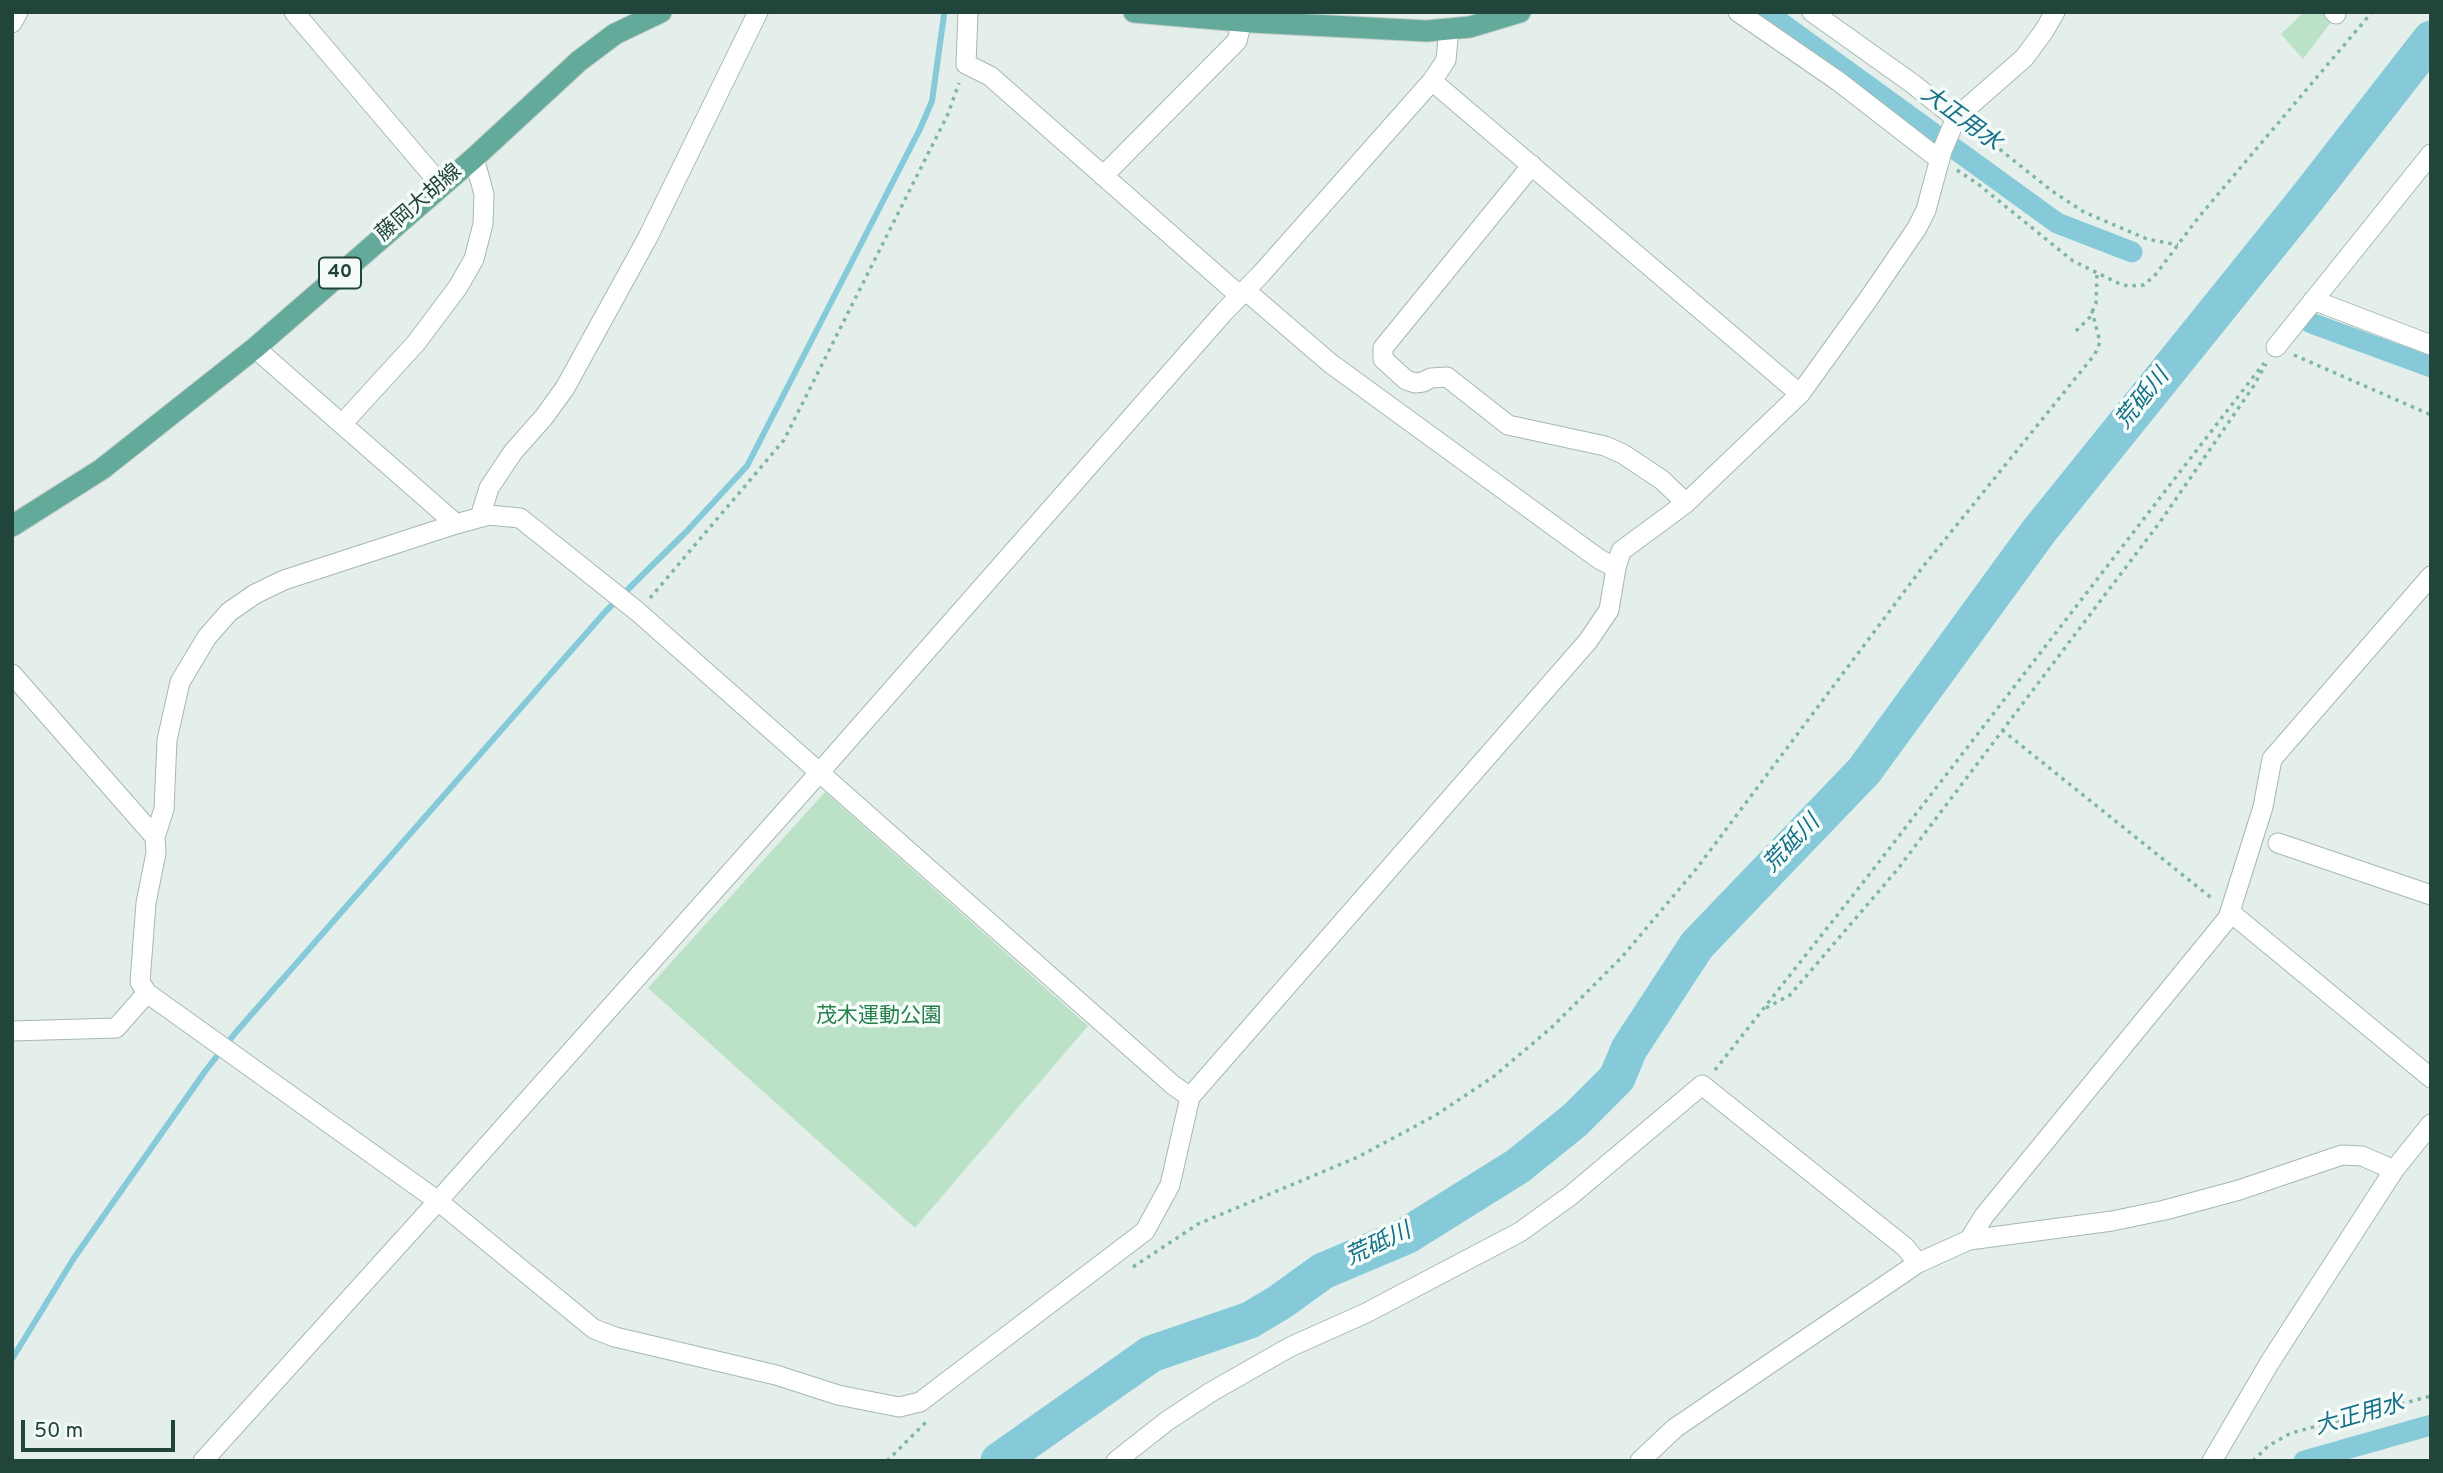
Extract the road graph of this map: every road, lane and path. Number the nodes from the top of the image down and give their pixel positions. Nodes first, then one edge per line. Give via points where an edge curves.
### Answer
1 (18, 12) edge
2 (294, 12) edge
3 (661, 12) edge
4 (758, 12) edge
5 (968, 12) edge
6 (1134, 12) edge
7 (1520, 12) edge
8 (1738, 12) edge
9 (1812, 12) edge
10 (2055, 12) edge
11 (2372, 12) edge
12 (1251, 19) edge
13 (12, 23) edge
14 (1449, 29) junction
15 (966, 64) junction
16 (1432, 81) junction
17 (1955, 122) junction
18 (2431, 154) edge
19 (1941, 156) junction
20 (474, 158) junction
21 (1532, 165) junction
22 (1103, 176) junction
23 (441, 185) junction
24 (2178, 245) junction
25 (2097, 274) junction
26 (1242, 293) junction
27 (2313, 300) junction
28 (2092, 311) junction
29 (2076, 331) dead end
30 (2431, 345) edge
31 (2276, 347) junction
32 (255, 348) junction
33 (1800, 394) junction
34 (2431, 415) edge
35 (342, 424) junction
36 (1686, 503) junction
37 (480, 517) junction
38 (456, 524) junction
39 (12, 526) edge
40 (1616, 568) junction
41 (2431, 576) edge
42 (638, 612) junction
43 (12, 674) edge
44 (2001, 730) junction
45 (819, 774) junction
46 (155, 837) junction
47 (2278, 843) dead end
48 (2431, 895) edge
49 (2230, 912) junction
50 (147, 993) junction
51 (1765, 1009) junction
52 (12, 1031) edge
53 (2431, 1078) edge
54 (1702, 1085) junction
55 (1190, 1097) junction
56 (2431, 1124) edge
57 (2394, 1170) junction
58 (438, 1201) junction
59 (1969, 1240) junction
60 (1918, 1263) junction
61 (1131, 1269) dead end
62 (2431, 1396) edge
63 (935, 1414) dead end
64 (204, 1461) edge
65 (887, 1461) edge
66 (1115, 1461) edge
67 (1640, 1461) edge
68 (2212, 1461) edge
69 (2253, 1461) edge

1 - 13 street
2 - 23 street
3 - 20 main road, 藤岡大胡線 / 40 via 615,34 579,61
4 - 37 street via 648,237 572,376 489,488
5 - 15 street
6 - 12 main road
7 - 14 main road via 1486,24
8 - 19 street
9 - 17 street via 1913,84
10 - 17 street via 2024,58
11 - 24 path
12 - 14 main road via 1392,30
12 - 22 street via 1237,41
14 - 16 street via 1446,60
15 - 22 street via 990,76
15 - 42 path via 948,114 784,440
16 - 21 street
16 - 26 street
17 - 19 street
17 - 24 path via 1970,126 2084,212 2147,239
18 - 27 street
19 - 25 path via 2073,261
19 - 33 street via 1917,228
20 - 23 main road, 藤岡大胡線 / 40
20 - 35 street via 484,194 483,225 474,259 416,343
21 - 33 street
21 - 36 street via 1383,348 1382,359 1415,383 1447,377 1508,425 1623,454
22 - 26 street
23 - 32 main road, 藤岡大胡線 / 40
24 - 25 path via 2144,285 2129,286
25 - 28 path
26 - 40 street via 1330,363
26 - 45 street
27 - 30 street
27 - 31 street
28 - 29 path
28 - 61 path via 2100,342 2095,354 1922,568 1698,868 1622,957 1551,1028 1493,1077 1436,1115 1357,1157 1198,1224
31 - 34 path
31 - 44 path via 2160,522
31 - 51 path
32 - 35 street
32 - 39 main road, 藤岡大胡線 / 40 via 102,469
33 - 36 street
35 - 38 street
36 - 40 street via 1621,551
37 - 38 street
37 - 42 street via 520,518
38 - 46 street via 284,580 229,612 207,637 180,682 167,740 164,810
40 - 55 street via 1609,610 1588,641
41 - 49 street via 2272,759 2263,807
42 - 45 street
43 - 46 street
44 - 49 path
44 - 51 path via 1897,870 1790,995
45 - 55 street
45 - 58 street
46 - 50 street via 140,982
47 - 48 street
49 - 53 street
49 - 59 street
50 - 52 street via 116,1028
50 - 58 street
51 - 54 path
54 - 60 street via 1905,1247
54 - 66 street via 1570,1196 1520,1231 1378,1307 1290,1347 1211,1392
55 - 58 street via 1170,1185 1145,1231 920,1402 898,1408 594,1329
56 - 57 street
57 - 59 street via 2362,1156 2342,1155 2165,1210
57 - 68 street
58 - 64 street
59 - 60 street
60 - 67 street via 1675,1428
62 - 69 path via 2291,1433
63 - 65 path

